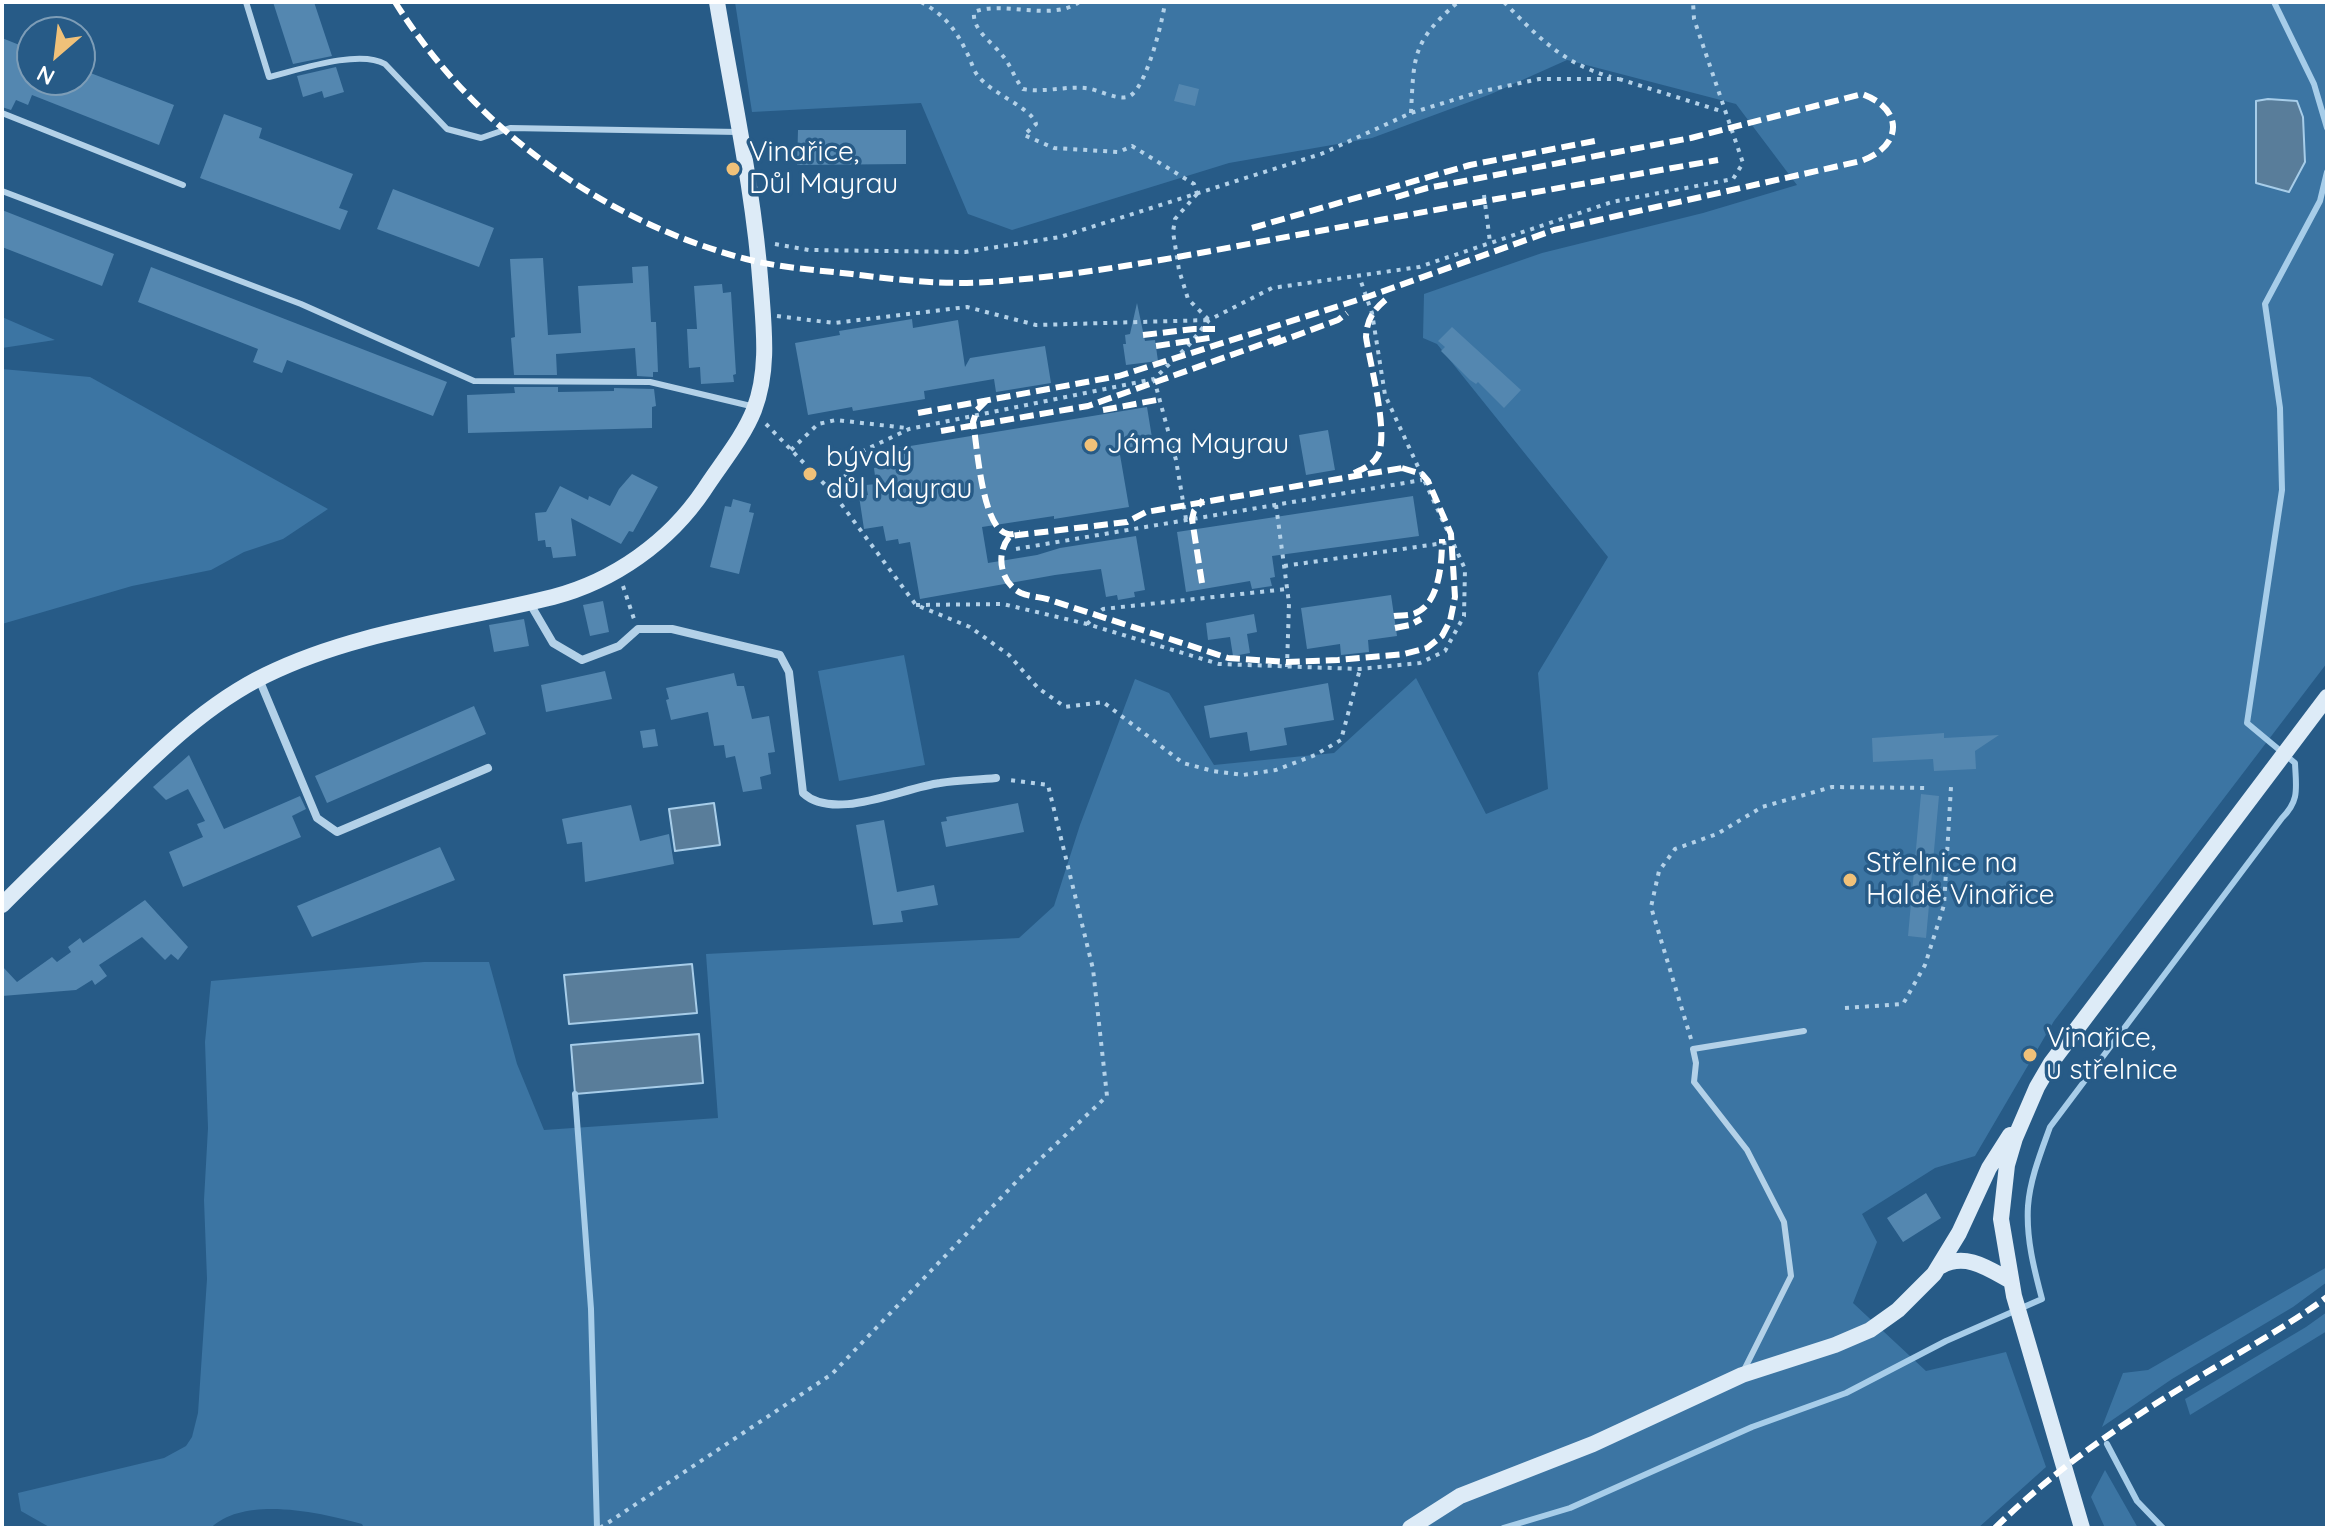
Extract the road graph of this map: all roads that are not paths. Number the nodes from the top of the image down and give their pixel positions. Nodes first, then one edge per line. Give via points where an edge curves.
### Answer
1 (246, 2) edge
2 (717, 2) edge
3 (2, 113) edge
4 (742, 132) junction
5 (183, 185) dead end
6 (2, 191) edge
7 (754, 409) junction
8 (529, 601) junction
9 (259, 678) junction
10 (2327, 697) edge
11 (488, 768) dead end
12 (996, 778) road end
13 (2, 905) edge
14 (1804, 1031) dead end
15 (2025, 1112) junction
16 (1941, 1266) junction
17 (2012, 1288) junction
18 (1742, 1375) junction
19 (1410, 1528) edge
20 (2082, 1528) edge

1 - 4 lane via 269,77 327,62 375,58 447,129 481,138 510,128
2 - 4 street
3 - 5 lane
4 - 7 street via 765,337
6 - 7 lane via 301,304 474,381 650,382
7 - 8 street via 687,515 640,557 600,579
8 - 9 street via 343,645
8 - 12 street via 553,643 582,660 619,646 638,629 672,629 780,655 789,672 803,793 812,801 841,806 939,783
9 - 11 street via 317,818 337,832
9 - 13 street via 216,705 152,758
10 - 15 street via 2092,1005
14 - 18 lane via 1693,1049 1694,1082 1747,1150 1784,1222 1791,1276
15 - 16 street via 1989,1168
15 - 17 street via 2003,1191 2002,1233
16 - 17 street via 1955,1260 1982,1265
16 - 18 street via 1916,1294 1870,1330
17 - 20 street
18 - 19 street via 1593,1444 1460,1496

